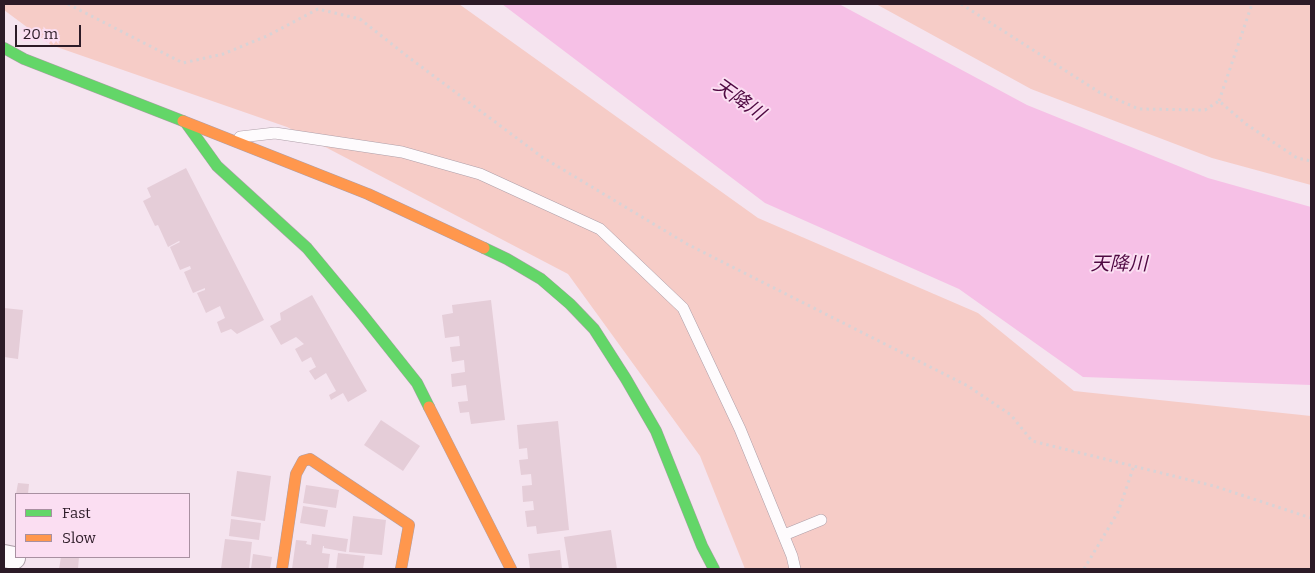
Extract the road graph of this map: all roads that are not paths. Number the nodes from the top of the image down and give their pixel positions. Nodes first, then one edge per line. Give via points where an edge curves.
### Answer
1 (4, 48) edge
2 (186, 124) junction
3 (224, 138) junction
4 (821, 520) dead end
5 (784, 535) junction
6 (282, 569) edge
7 (401, 569) edge
8 (511, 569) edge
9 (714, 569) edge
10 (795, 569) edge

1 - 2 street
2 - 3 street
2 - 8 street via 217,166 307,248 417,383
3 - 5 lane via 275,133 402,152 480,174 600,229 683,308 740,429
3 - 9 street via 368,194 507,258 556,291 594,328 626,378 656,431
4 - 5 lane
5 - 10 lane
6 - 7 street via 296,474 302,461 310,459 409,525

